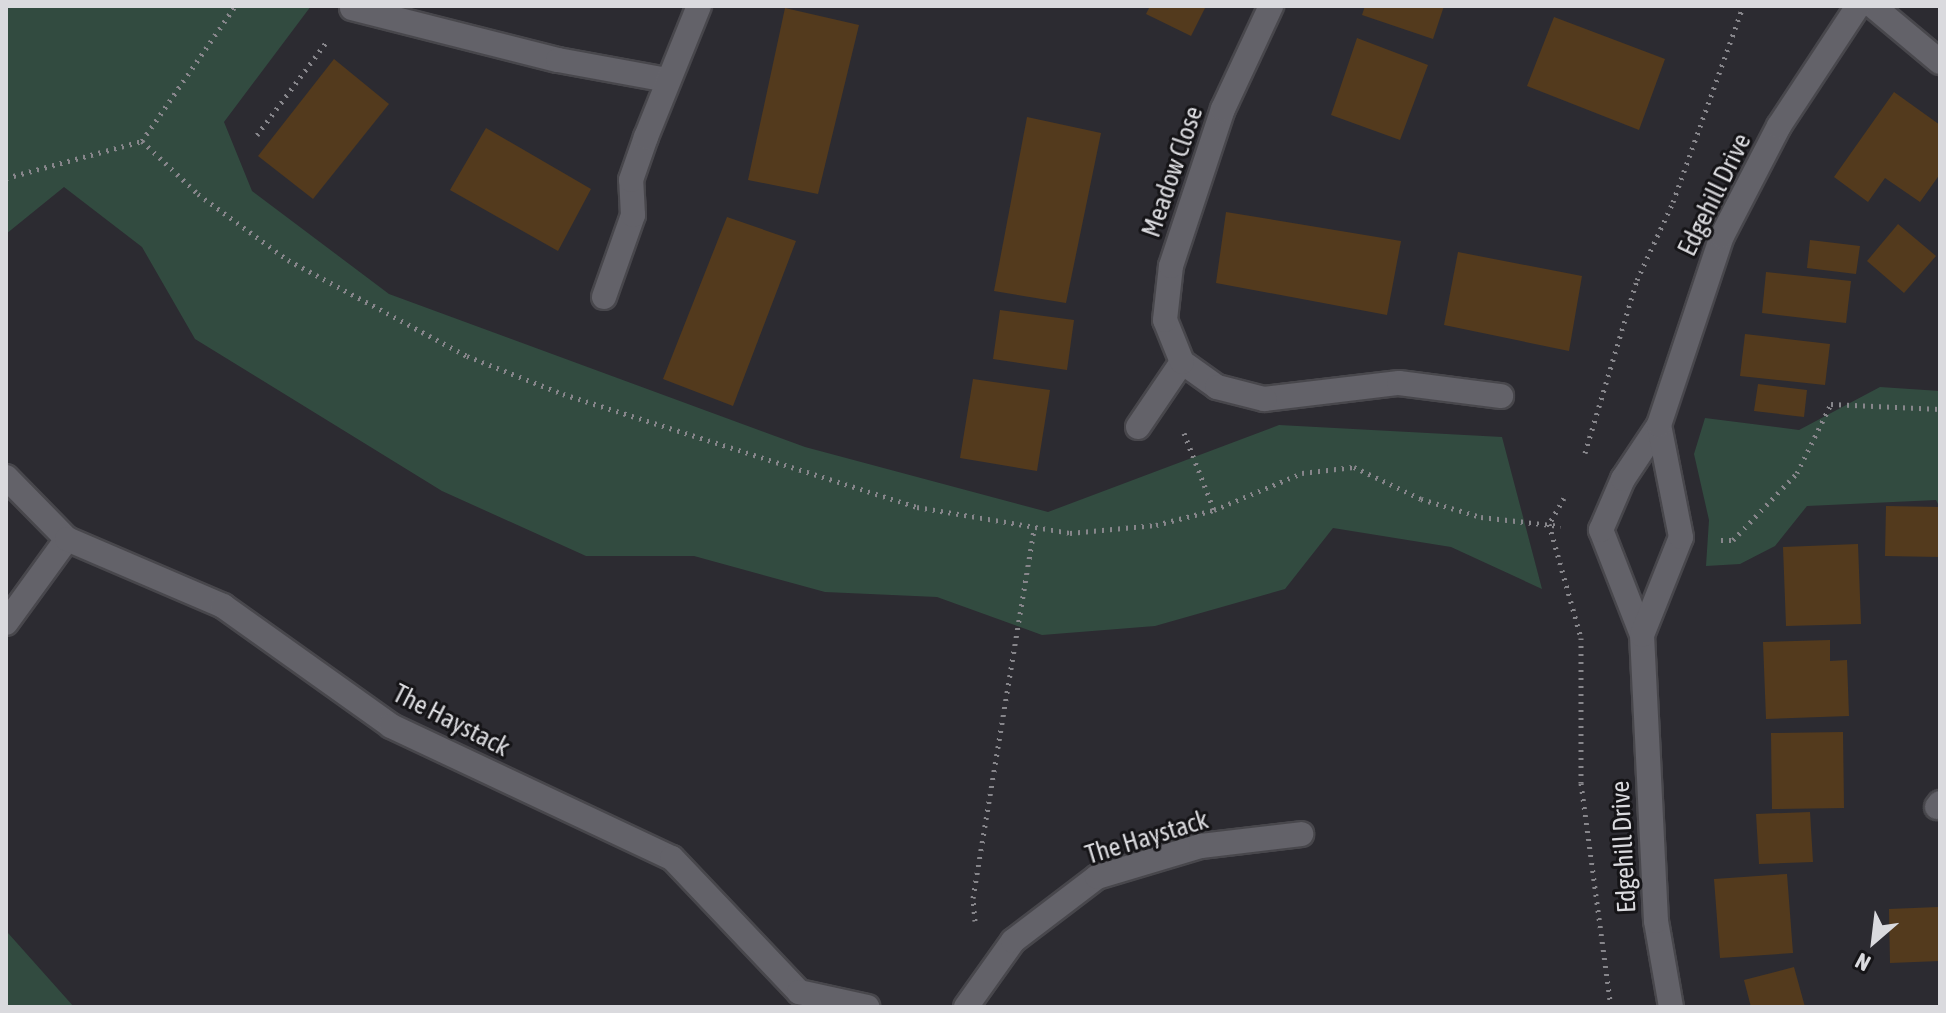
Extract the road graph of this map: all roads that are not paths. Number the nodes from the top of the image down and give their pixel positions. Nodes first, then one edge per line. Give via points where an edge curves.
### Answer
1 (699, 6) edge
2 (1271, 6) edge
3 (1858, 6) edge
4 (1873, 6) edge
5 (352, 8) road end
6 (1940, 62) edge
7 (667, 80) junction
8 (604, 297) dead end
9 (1182, 362) junction
10 (1501, 396) dead end
11 (1659, 425) junction
12 (1138, 427) dead end
13 (6, 477) edge
14 (67, 539) junction
15 (6, 623) edge
16 (1642, 635) junction
17 (1301, 834) dead end
18 (867, 1007) edge
19 (966, 1007) edge
20 (1671, 1007) edge

1 - 7 street
2 - 9 street, Meadow Close via 1223,109 1171,266 1165,320
3 - 11 street, Edgehill Drive via 1779,126 1722,236
4 - 6 street
5 - 7 street via 558,60
7 - 8 street via 631,180 633,215
9 - 10 street via 1217,387 1264,399 1399,383
9 - 12 street via 1168,391
11 - 16 street, Edgehill Drive via 1681,537
11 - 16 street, Edgehill Drive via 1623,479 1601,530
13 - 14 street, The Haystack
14 - 15 street
14 - 18 street, The Haystack via 223,606 391,726 672,858 799,992
16 - 20 street, Edgehill Drive via 1656,921
17 - 19 street, The Haystack via 1201,846 1097,877 1013,941

